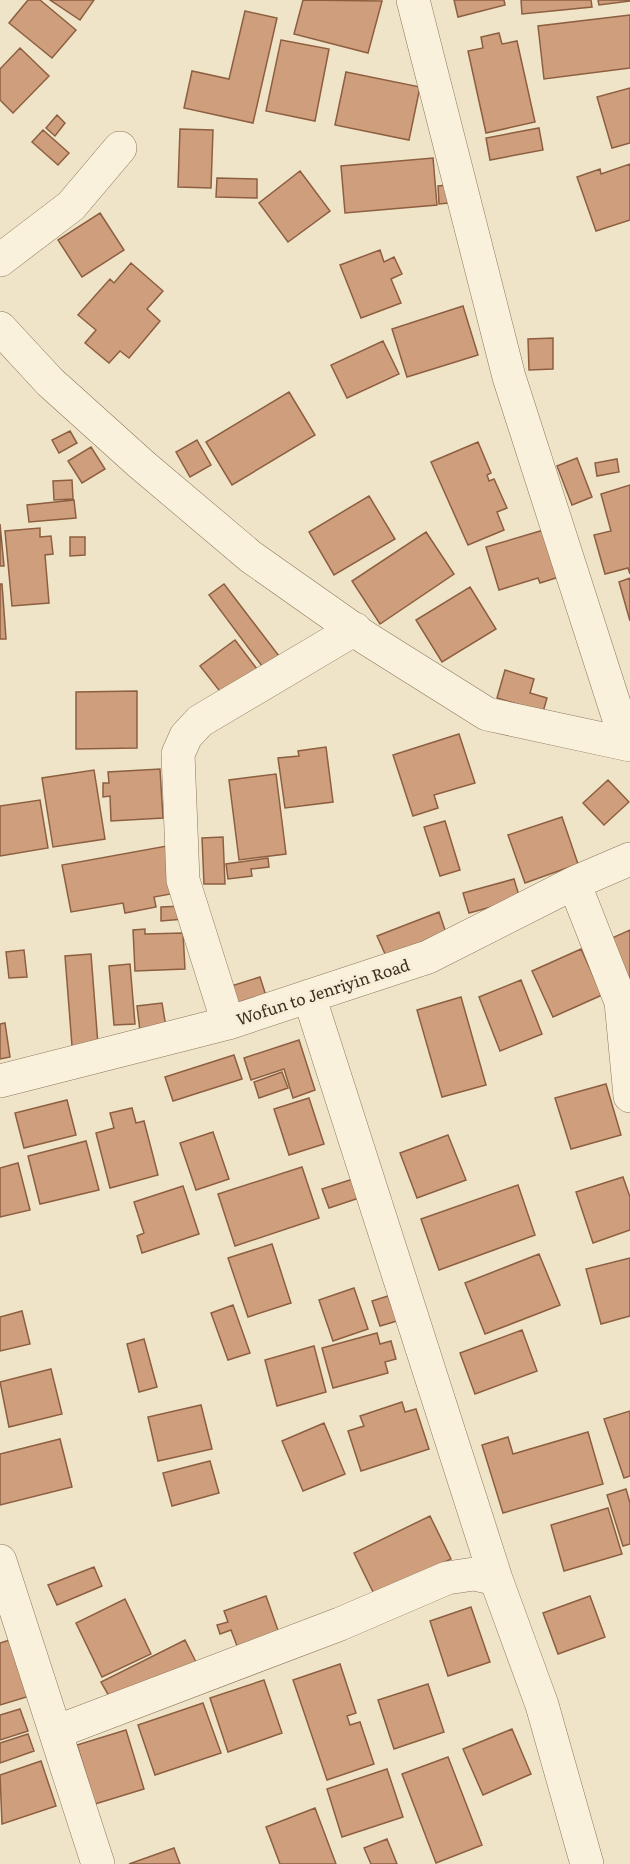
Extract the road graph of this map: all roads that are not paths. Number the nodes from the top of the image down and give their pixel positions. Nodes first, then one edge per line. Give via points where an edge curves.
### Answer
1 (413, 0) edge
2 (120, 148) dead end
3 (0, 260) edge
4 (0, 328) edge
5 (355, 628) junction
6 (628, 745) edge
7 (630, 859) edge
8 (574, 883) junction
9 (309, 996) junction
10 (228, 1023) junction
11 (0, 1081) edge
12 (630, 1096) edge
13 (0, 1562) edge
14 (496, 1579) junction
15 (56, 1732) junction
16 (98, 1864) edge
17 (587, 1864) edge

1 - 6 street via 510,378
2 - 3 street via 71,206
4 - 5 street via 50,382 251,557
5 - 6 street via 487,714
5 - 10 street via 200,721 186,735 178,754 183,880
7 - 8 street, Wofun to Jenriyin Road
8 - 9 street, Wofun to Jenriyin Road via 428,957
8 - 12 street via 621,1002
9 - 10 street, Wofun to Jenriyin Road
9 - 14 street
10 - 11 street, Wofun to Jenriyin Road
13 - 15 street
14 - 15 street via 474,1574 447,1578 340,1624
14 - 17 street via 542,1705
15 - 16 street

